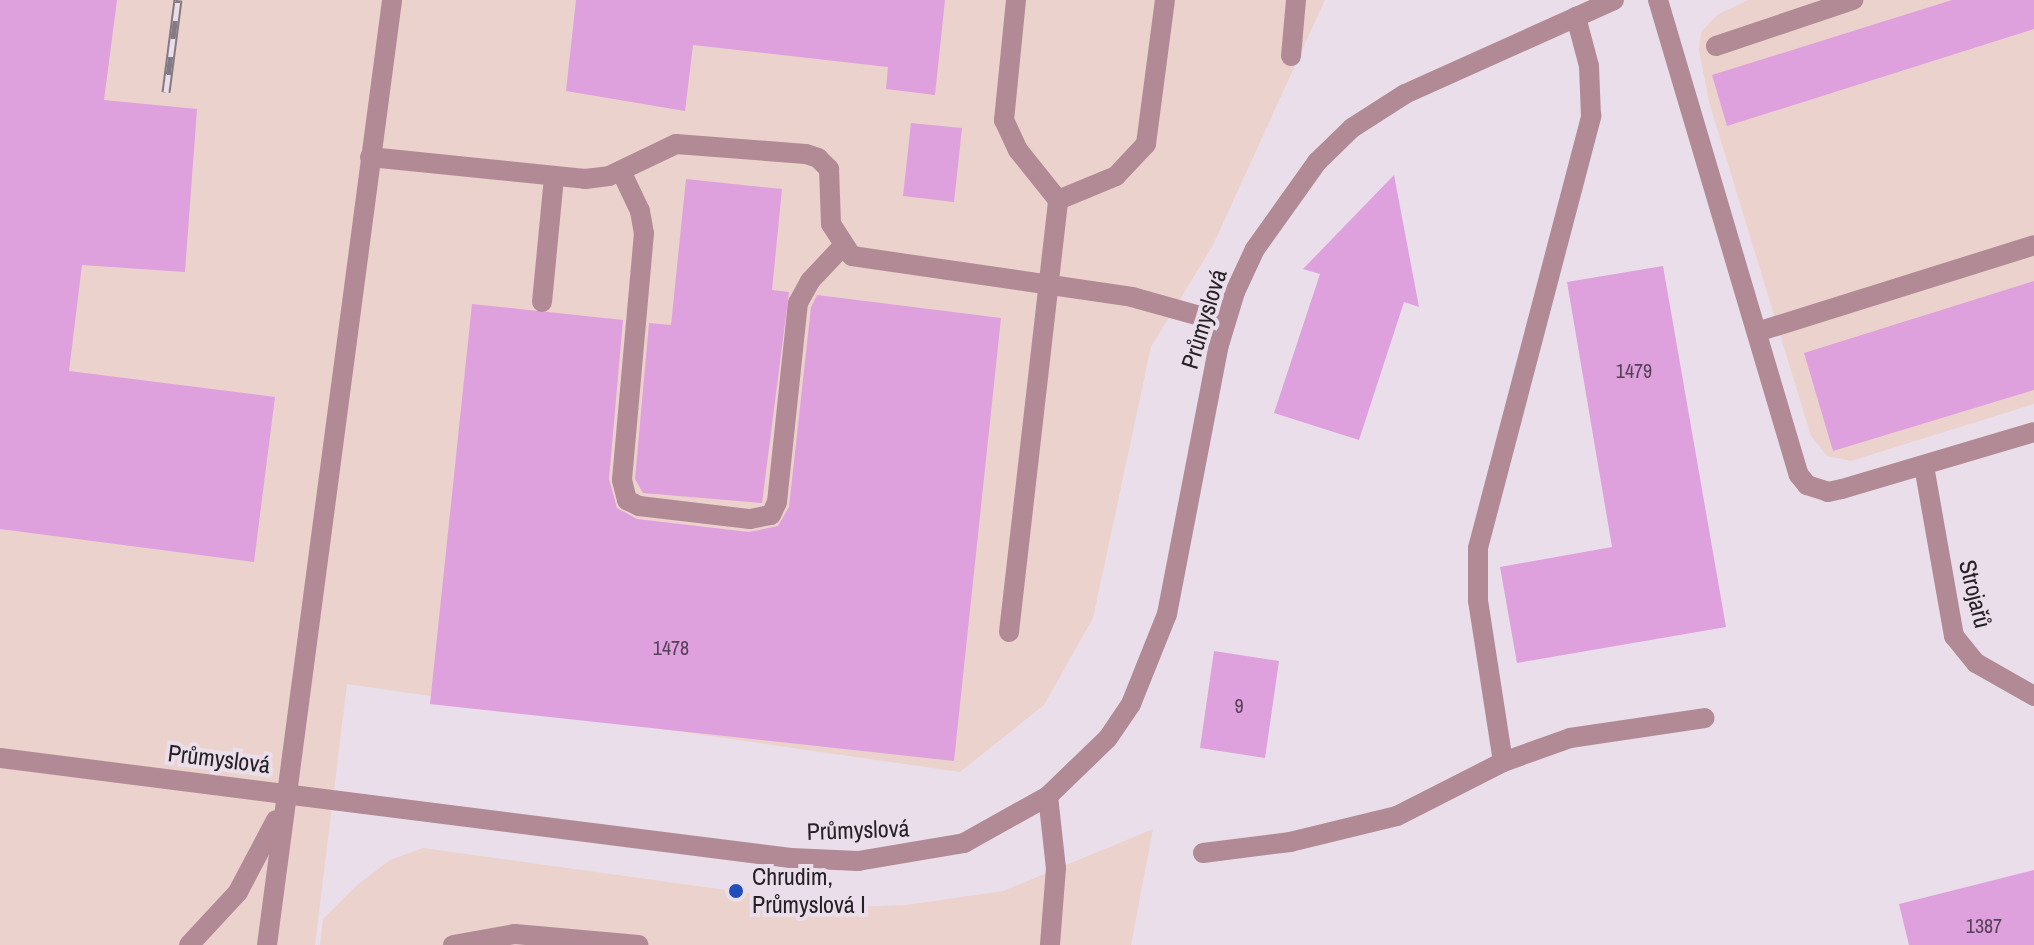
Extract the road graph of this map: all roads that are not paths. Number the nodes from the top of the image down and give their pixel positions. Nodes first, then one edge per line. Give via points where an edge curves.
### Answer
1 (392, 0) edge
2 (1016, 0) edge
3 (1165, 0) edge
4 (1296, 0) edge
5 (1614, 0) edge
6 (1658, 0) edge
7 (1853, 0) edge
8 (1576, 17) junction
9 (1716, 46) dead end
10 (1291, 56) dead end
11 (370, 157) junction
12 (621, 171) junction
13 (554, 177) junction
14 (1058, 200) junction
15 (2034, 245) edge
16 (842, 247) junction
17 (1049, 285) junction
18 (542, 302) dead end
19 (1225, 323) junction
20 (1757, 332) junction
21 (2034, 432) edge
22 (1924, 466) junction
23 (1009, 632) dead end
24 (2034, 696) edge
25 (1705, 718) dead end
26 (0, 758) edge
27 (1503, 762) junction
28 (287, 794) junction
29 (1048, 796) junction
30 (1203, 853) dead end
31 (189, 945) edge
32 (267, 945) edge
33 (453, 945) edge
34 (639, 945) edge
35 (1050, 945) edge

1 - 11 street
2 - 14 street via 1004,120 1018,150
3 - 14 street via 1146,144 1116,176
4 - 10 street
5 - 8 street, Průmyslová
6 - 20 street
7 - 9 street
8 - 19 street, Průmyslová via 1405,94 1352,128 1317,162 1268,229
8 - 27 street via 1589,66 1591,116 1478,548 1478,601
11 - 13 street
11 - 28 street
12 - 13 street via 598,178
12 - 16 street via 685,143 818,158 829,169 829,211
12 - 16 street via 644,233 622,480 627,500 639,506 750,519 771,515 777,502 798,303 810,281
13 - 18 street
14 - 17 street
15 - 20 street
16 - 17 street via 866,260
17 - 19 street via 1152,301
17 - 23 street
19 - 29 street, Průmyslová via 1167,614 1150,662 1108,738
20 - 22 street via 1799,475 1807,485 1828,492
21 - 22 street
22 - 24 street, Strojařů via 1954,636 1976,663
25 - 27 street via 1570,738
26 - 28 street, Průmyslová
27 - 30 street via 1397,816 1290,842
28 - 29 street, Průmyslová via 791,858 858,861 964,843
28 - 31 street via 238,892
28 - 32 street
29 - 35 street via 1056,868
33 - 34 street via 515,934

